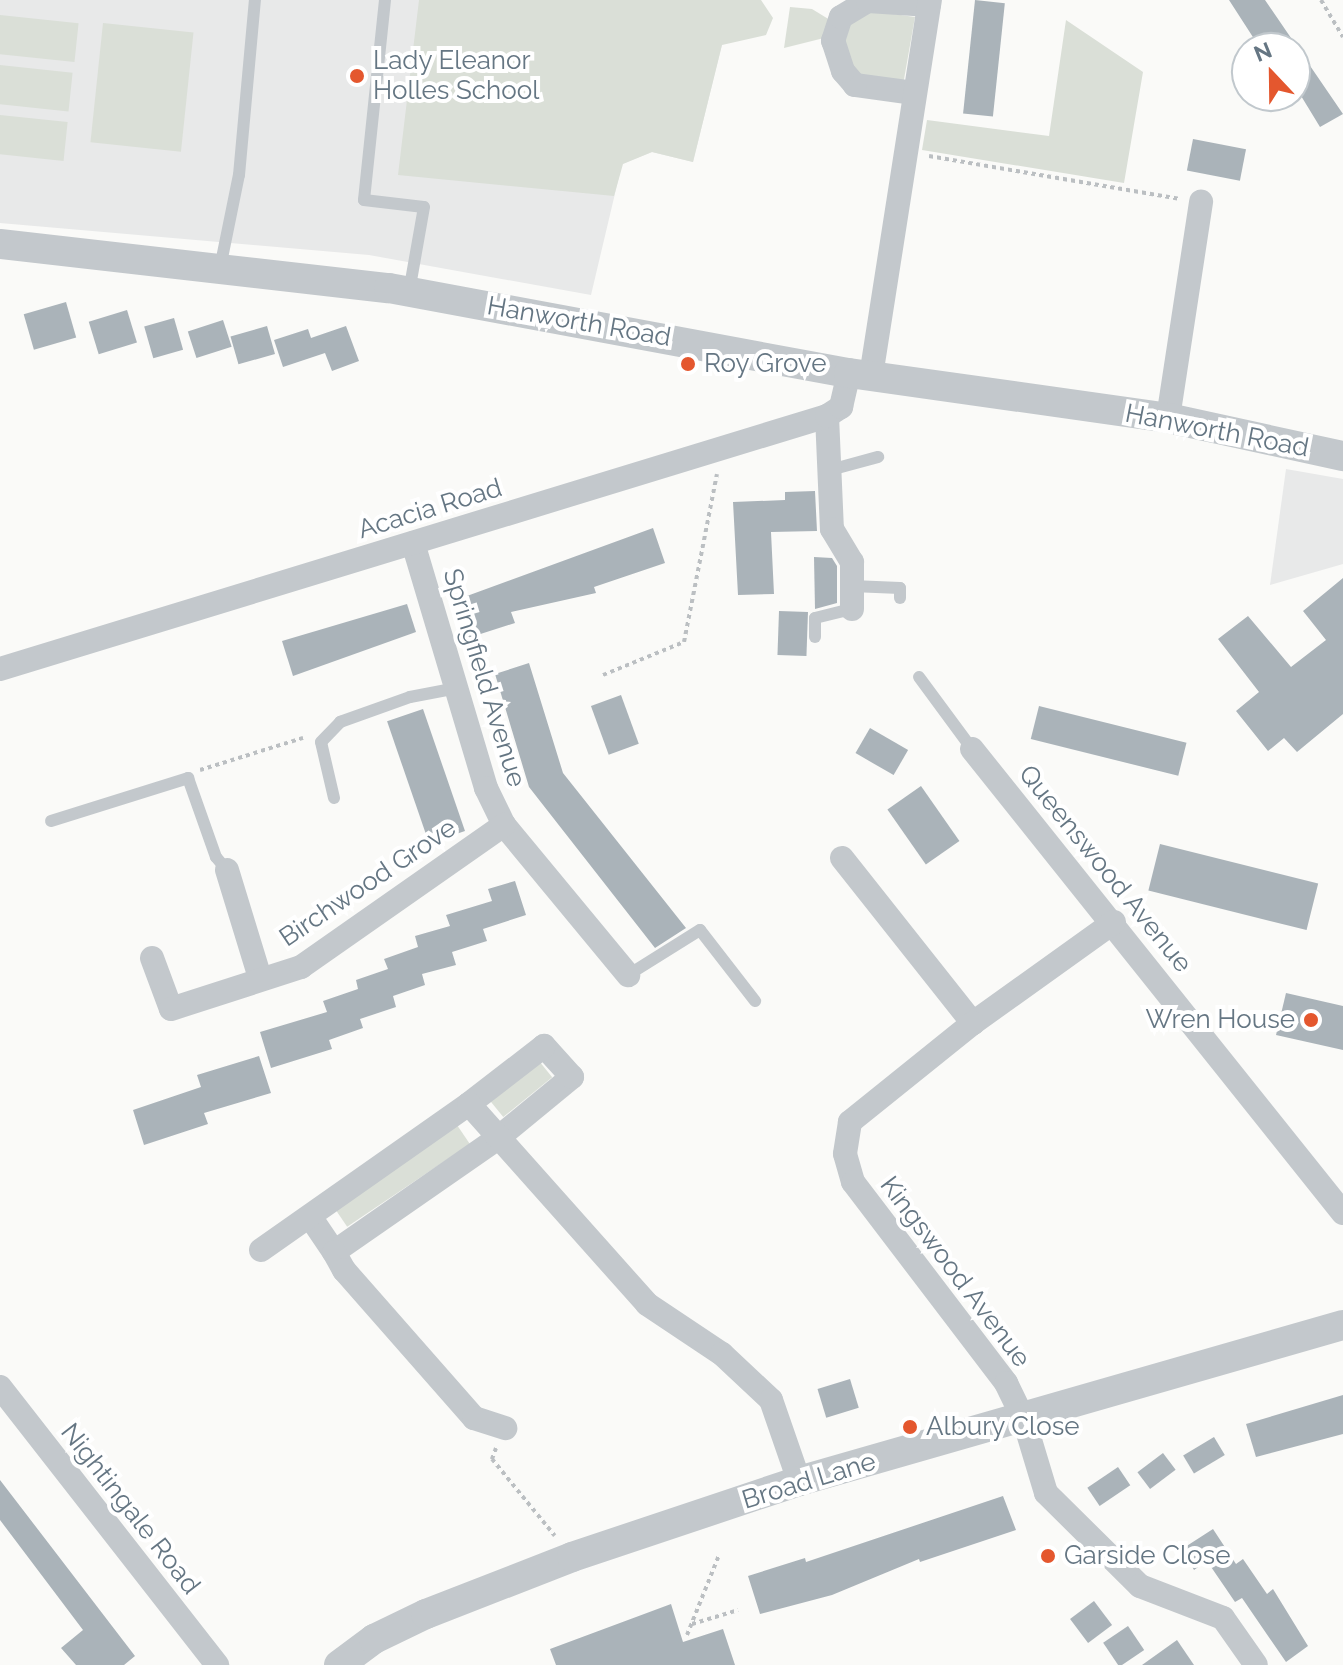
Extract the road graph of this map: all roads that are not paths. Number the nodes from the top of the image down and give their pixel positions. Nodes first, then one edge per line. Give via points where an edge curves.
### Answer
1 (255, 0) edge
2 (385, 0) edge
3 (930, 3) edge
4 (914, 93) junction
5 (1201, 202) road end
6 (0, 244) edge
7 (220, 268) junction
8 (409, 292) junction
9 (860, 374) junction
10 (827, 416) junction
11 (1168, 418) junction
12 (1343, 456) edge
13 (878, 457) dead end
14 (830, 470) junction
15 (413, 543) junction
16 (852, 597) junction
17 (900, 598) dead end
18 (815, 637) dead end
19 (0, 669) edge
20 (919, 677) dead end
21 (457, 688) junction
22 (972, 749) joint
23 (334, 798) dead end
24 (51, 821) dead end
25 (504, 825) junction
26 (842, 858) dead end
27 (227, 870) joint
28 (1114, 922) junction
29 (152, 958) dead end
30 (628, 975) joint
31 (260, 978) junction
32 (755, 1001) dead end
33 (973, 1023) junction
34 (469, 1104) junction
35 (498, 1138) junction
36 (1343, 1213) edge
37 (311, 1218) junction
38 (261, 1250) dead end
39 (334, 1252) junction
40 (1343, 1325) edge
41 (0, 1387) edge
42 (1024, 1420) junction
43 (505, 1428) road end
44 (799, 1481) junction
45 (217, 1665) edge
46 (339, 1665) edge
47 (1256, 1665) edge

1 - 7 lane via 239,175
2 - 8 lane via 364,200 424,207
3 - 4 street
3 - 4 street via 868,1 841,17 833,41 843,71 855,85
4 - 9 street via 907,152
5 - 11 street
6 - 7 street, Hanworth Road
7 - 8 street, Hanworth Road
8 - 9 street, Hanworth Road
9 - 10 street via 841,407
9 - 11 street, Hanworth Road
10 - 14 street
10 - 15 street, Acacia Road
11 - 12 street, Hanworth Road
13 - 14 lane
14 - 16 street via 832,529 852,562
15 - 19 street, Acacia Road
15 - 21 street, Springfield Avenue
16 - 17 lane via 900,588
16 - 18 lane via 815,618
20 - 22 lane
21 - 23 lane via 410,697 340,722 321,742
21 - 25 street, Springfield Avenue via 486,788
22 - 28 street, Queenswood Avenue
24 - 27 lane via 188,778 216,857
25 - 30 street, Springfield Avenue
25 - 31 street, Birchwood Grove via 301,967
26 - 33 street
27 - 31 street, Birchwood Grove
28 - 33 street, Kingswood Avenue
28 - 36 street, Queenswood Avenue
29 - 31 street, Birchwood Grove via 171,1009
30 - 32 lane via 700,930
33 - 42 street, Kingswood Avenue via 850,1122 845,1154 853,1182 1006,1383
34 - 35 street
34 - 35 street via 544,1046 572,1077
34 - 37 street
35 - 39 street
35 - 44 street via 647,1304 722,1354 771,1400
37 - 38 street
37 - 39 street
39 - 43 street via 474,1418
40 - 42 street, Broad Lane
41 - 45 street, Nightingale Road
42 - 44 street, Broad Lane
42 - 47 street via 1046,1493 1062,1511 1140,1586 1223,1618
44 - 46 street, Broad Lane via 572,1557 426,1614 374,1639

